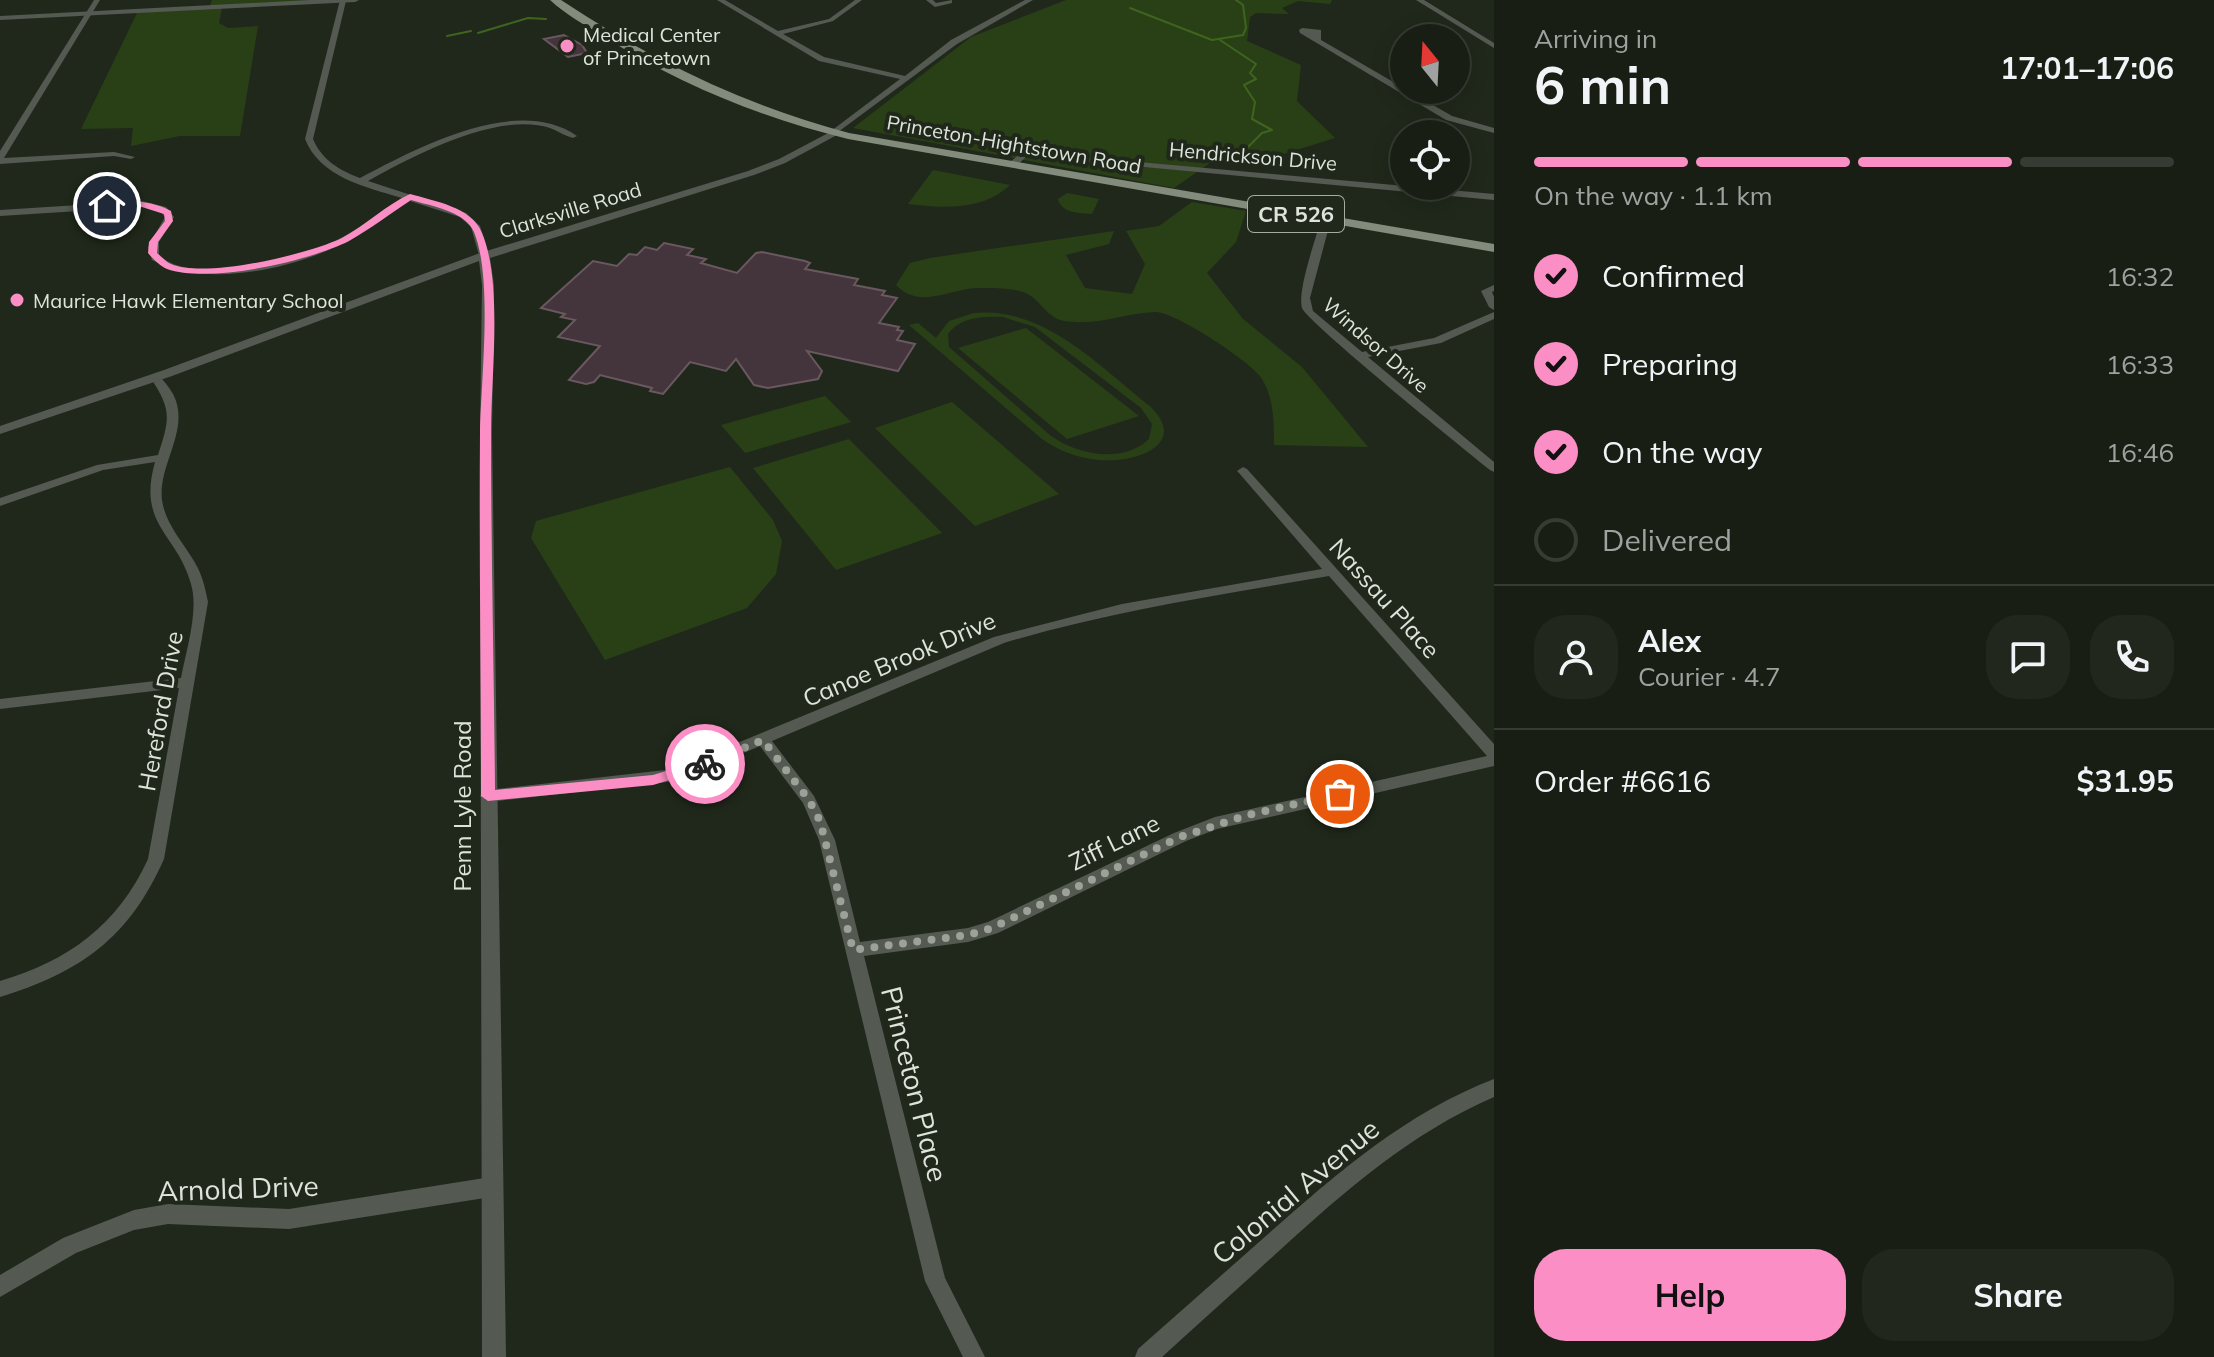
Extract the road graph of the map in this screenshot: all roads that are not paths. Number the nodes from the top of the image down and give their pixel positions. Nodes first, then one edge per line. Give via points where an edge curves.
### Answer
1 (97, 0) edge
2 (355, 0) edge
3 (555, 0) edge
4 (720, 0) edge
5 (859, 0) edge
6 (929, 0) edge
7 (949, 0) edge
8 (1030, 0) edge
9 (1419, 0) edge
10 (343, 1) edge
11 (90, 13) junction
12 (0, 18) edge
13 (777, 33) junction
14 (1317, 40) dead end
15 (1494, 46) edge
16 (904, 78) junction
17 (1494, 131) edge
18 (834, 133) junction
19 (573, 136) dead end
20 (131, 157) dead end
21 (0, 160) edge
22 (1013, 164) junction
23 (362, 181) junction
24 (410, 197) junction
25 (1494, 197) edge
26 (0, 213) edge
27 (1326, 219) junction
28 (1494, 248) edge
29 (484, 255) junction
30 (1494, 288) edge
31 (1494, 307) edge
32 (1494, 315) edge
33 (1358, 356) junction
34 (155, 377) junction
35 (0, 430) edge
36 (162, 458) junction
37 (1494, 468) edge
38 (1243, 471) dead end
39 (0, 502) edge
40 (1332, 571) junction
41 (187, 682) junction
42 (0, 704) edge
43 (763, 740) junction
44 (1494, 757) edge
45 (488, 796) junction
46 (853, 950) junction
47 (0, 989) edge
48 (1494, 1088) edge
49 (491, 1187) junction
50 (0, 1287) edge
51 (494, 1357) edge
52 (974, 1357) edge
53 (1146, 1357) edge

1 - 11 street
2 - 10 street
3 - 18 main road, Princeton-Hightstown Road / CR 526 via 705,89
4 - 13 street
5 - 13 street via 831,20
6 - 7 street via 939,5
8 - 16 street, Clarksville Road via 954,42
9 - 15 street
10 - 11 street
10 - 23 street via 310,145 324,165
11 - 12 street
11 - 21 street
13 - 16 street via 830,62
14 - 17 street via 1449,118
16 - 18 street, Clarksville Road
18 - 22 main road, Princeton-Hightstown Road / CR 526
18 - 29 street, Clarksville Road via 760,170
19 - 23 street via 534,124 479,130 434,145
20 - 21 street
22 - 25 street, Hendrickson Drive via 1024,155 1038,155
22 - 27 main road, Princeton-Hightstown Road / CR 526
23 - 24 street
24 - 26 street via 346,239 314,253 220,270 177,269 155,258 152,248 170,217 157,207
24 - 29 street via 470,220
27 - 28 main road, Princeton-Hightstown Road / CR 526
27 - 33 street, Windsor Drive via 1305,305
29 - 34 street, Clarksville Road
29 - 45 street, Penn Lyle Road
30 - 31 street via 1486,291
32 - 33 street via 1437,341
33 - 37 street, Windsor Drive
34 - 35 street, Clarksville Road
34 - 36 street, Hereford Drive via 173,407
36 - 39 street via 101,467
36 - 41 street, Hereford Drive via 155,485 159,514 200,586
38 - 40 street, Nassau Place
40 - 43 street, Canoe Brook Drive via 1040,627
40 - 44 street, Nassau Place
41 - 42 street
41 - 47 street, Hereford Drive via 156,859 139,897 81,953
43 - 45 street, Canoe Brook Drive via 653,780
43 - 46 street, Princeton Place via 820,821
44 - 46 street, Ziff Lane via 1215,823 992,928
45 - 49 street, Penn Lyle Road
46 - 52 street, Princeton Place via 935,1281
48 - 53 street, Colonial Avenue via 1435,1116 1341,1180
49 - 50 street, Arnold Drive via 289,1219 168,1214 134,1220 70,1245
49 - 51 street, Penn Lyle Road

